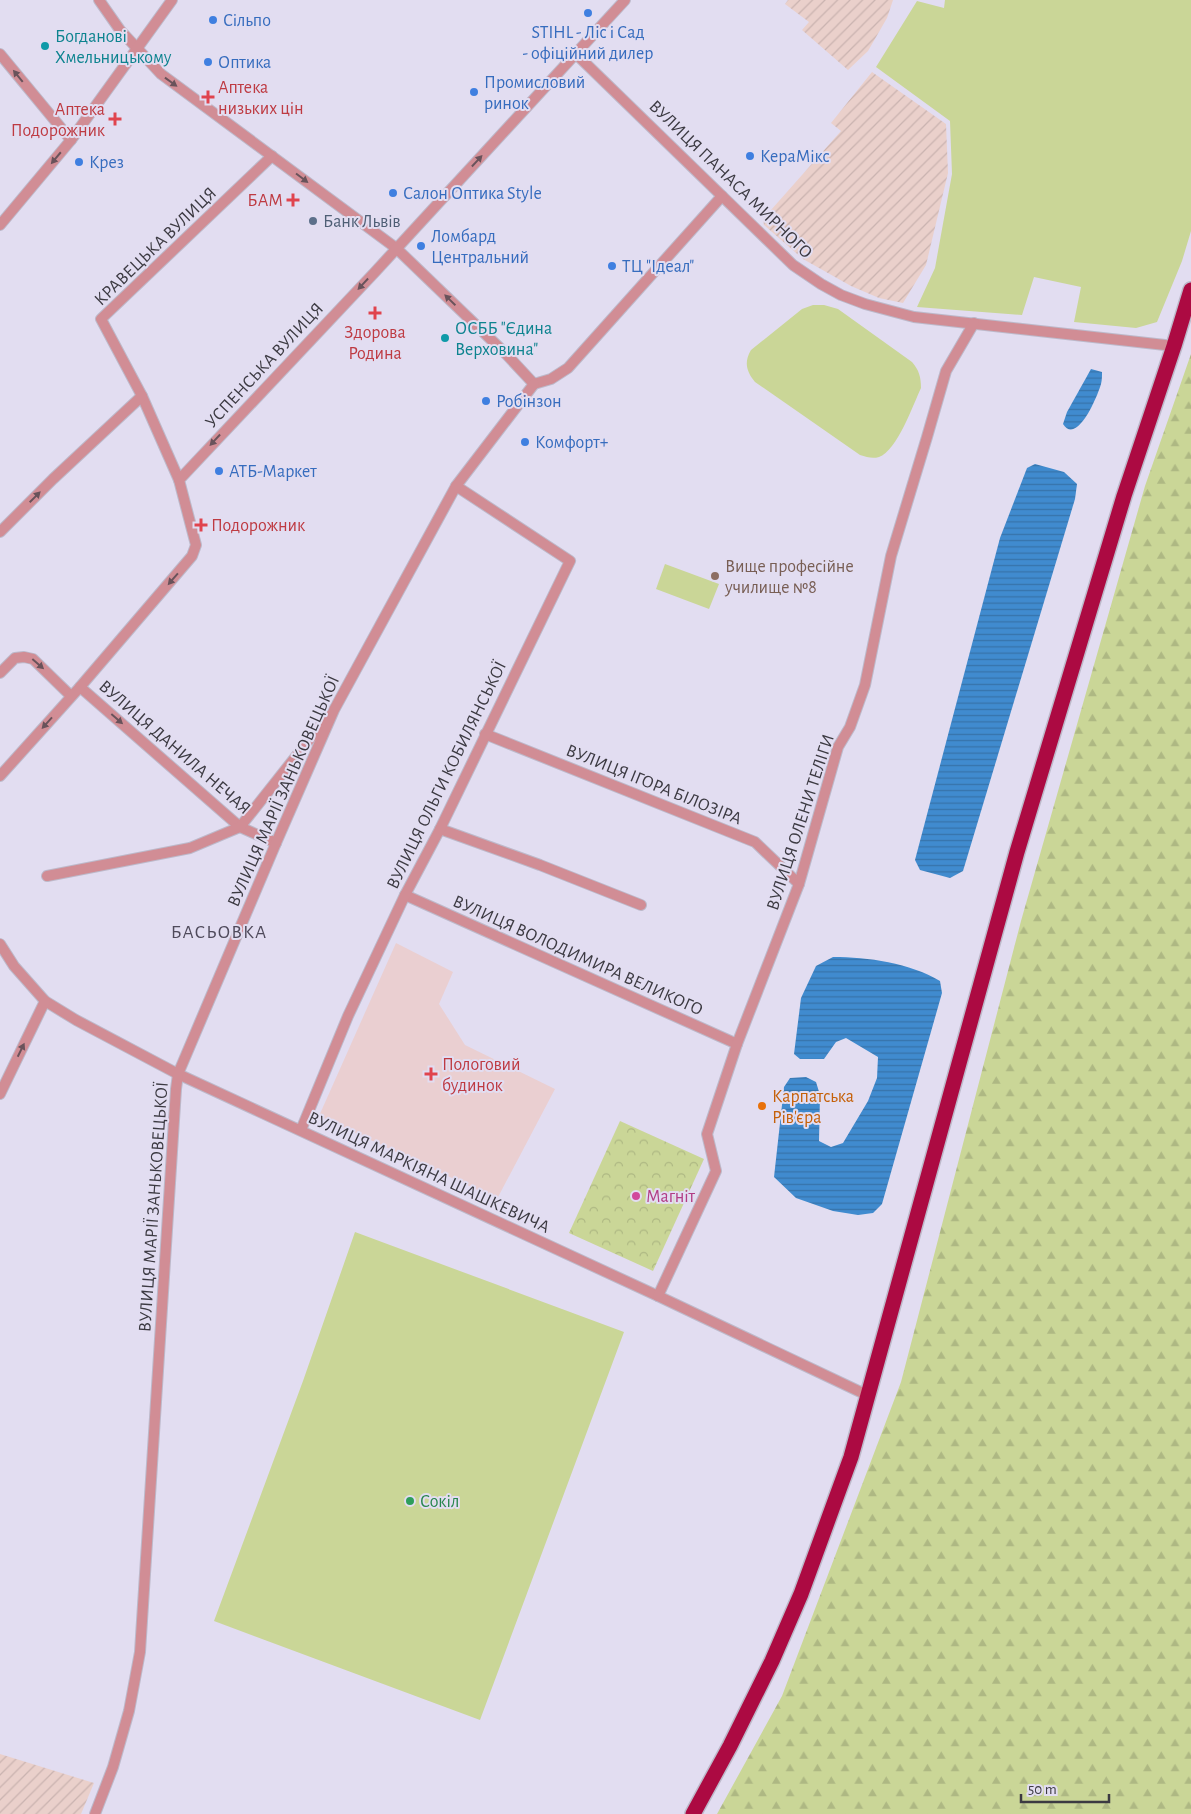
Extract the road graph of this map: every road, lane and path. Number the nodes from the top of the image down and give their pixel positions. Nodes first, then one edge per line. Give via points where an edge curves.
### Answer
1 (99, 0) edge
2 (172, 0) edge
3 (625, 0) edge
4 (137, 48) junction
5 (0, 54) edge
6 (576, 54) junction
7 (71, 140) junction
8 (272, 156) junction
9 (722, 196) junction
10 (0, 225) edge
11 (396, 248) junction
12 (1191, 290) edge
13 (974, 323) junction
14 (1174, 346) junction
15 (534, 384) junction
16 (142, 396) junction
17 (179, 480) junction
18 (456, 486) junction
19 (0, 532) edge
20 (0, 673) edge
21 (80, 687) junction
22 (71, 696) junction
23 (340, 699) junction
24 (485, 734) junction
25 (0, 776) edge
26 (240, 826) junction
27 (440, 829) junction
28 (276, 843) junction
29 (48, 876) dead end
30 (799, 884) junction
31 (405, 895) junction
32 (641, 905) dead end
33 (0, 944) edge
34 (45, 1001) junction
35 (737, 1044) junction
36 (178, 1074) junction
37 (0, 1094) edge
38 (301, 1130) junction
39 (658, 1296) junction
40 (869, 1396) junction
41 (95, 1814) edge
42 (693, 1814) edge

1 - 4 street
2 - 4 street
3 - 6 street, УСПЕНСЬКА ВУЛИЦЯ
4 - 7 street
4 -> 8 street via 160,74
7 -> 5 street
6 - 9 street, ВУЛИЦЯ ПАНАСА МИРНОГО
11 -> 6 street, УСПЕНСЬКА ВУЛИЦЯ
7 -> 10 street
8 -> 11 street
8 - 16 street, КРАВЕЦЬКА ВУЛИЦЯ via 101,319
9 - 13 street, ВУЛИЦЯ ПАНАСА МИРНОГО via 793,265 841,295 914,317
9 - 15 street via 568,368 551,379
15 -> 11 street
11 -> 17 street, УСПЕНСЬКА ВУЛИЦЯ
12 - 14 highway
13 - 14 street, ВУЛИЦЯ ПАНАСА МИРНОГО
13 - 30 street, ВУЛИЦЯ ОЛЕНИ ТЕЛІГИ via 946,370 891,556 864,684 850,726 838,747
14 - 40 highway via 1124,496 1017,852
15 - 18 street, ВУЛИЦЯ МАРІЇ ЗАНЬКОВЕЦЬКОЇ
16 - 17 street, КРАВЕЦЬКА ВУЛИЦЯ
19 -> 16 street
17 -> 21 street via 196,545 192,556
18 - 23 street, ВУЛИЦЯ МАРІЇ ЗАНЬКОВЕЦЬКОЇ
18 - 24 street, ВУЛИЦЯ ОЛЬГИ КОБИЛЯНСЬКОЇ via 570,561
20 -> 22 street via 15,658 33,659
21 - 22 street
21 -> 26 street, ВУЛИЦЯ ДАНИЛА НЕЧАЯ
22 -> 25 street
23 - 26 street
23 - 28 street, ВУЛИЦЯ МАРІЇ ЗАНЬКОВЕЦЬКОЇ
24 - 27 street, ВУЛИЦЯ ОЛЬГИ КОБИЛЯНСЬКОЇ
24 - 30 street, ВУЛИЦЯ ІГОРА БІЛОЗІРА via 755,842
26 - 28 street, ВУЛИЦЯ ДАНИЛА НЕЧАЯ
26 - 29 street via 190,848
27 - 31 street, ВУЛИЦЯ ОЛЬГИ КОБИЛЯНСЬКОЇ
27 - 32 street
28 - 36 street, ВУЛИЦЯ МАРІЇ ЗАНЬКОВЕЦЬКОЇ
30 - 35 street, ВУЛИЦЯ ОЛЕНИ ТЕЛІГИ
31 - 35 street, ВУЛИЦЯ ВОЛОДИМИРА ВЕЛИКОГО
31 - 38 street, ВУЛИЦЯ ОЛЬГИ КОБИЛЯНСЬКОЇ via 348,1016
33 - 34 street, ВУЛИЦЯ МАРКІЯНА ШАШКЕВИЧА via 14,966
34 - 36 street, ВУЛИЦЯ МАРКІЯНА ШАШКЕВИЧА
37 -> 34 street
35 - 39 street, ВУЛИЦЯ ОЛЕНИ ТЕЛІГИ via 707,1134 716,1171
36 - 38 street, ВУЛИЦЯ МАРКІЯНА ШАШКЕВИЧА
36 - 41 street, ВУЛИЦЯ МАРІЇ ЗАНЬКОВЕЦЬКОЇ via 140,1652 129,1712
38 - 39 street, ВУЛИЦЯ МАРКІЯНА ШАШКЕВИЧА
39 - 40 street, ВУЛИЦЯ МАРКІЯНА ШАШКЕВИЧА
40 - 42 highway via 851,1457 801,1594 747,1712

